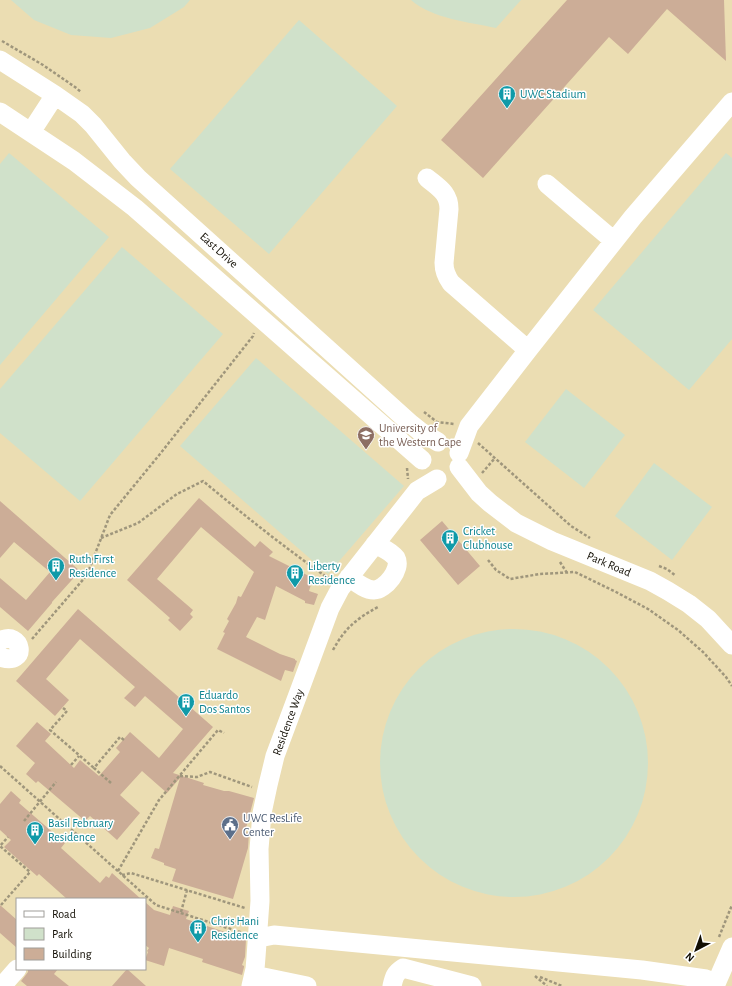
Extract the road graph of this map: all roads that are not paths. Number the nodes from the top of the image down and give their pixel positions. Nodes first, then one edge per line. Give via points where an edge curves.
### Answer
1 (0, 60) edge
2 (55, 95) junction
3 (732, 102) edge
4 (0, 112) edge
5 (0, 125) edge
6 (31, 132) junction
7 (427, 178) dead end
8 (547, 184) dead end
9 (614, 241) junction
10 (255, 328) road end
11 (528, 350) junction
12 (448, 460) junction
13 (423, 463) junction
14 (417, 491) junction
15 (375, 544) junction
16 (341, 575) junction
17 (0, 640) edge
18 (732, 644) edge
19 (0, 657) edge
20 (257, 936) road end
21 (732, 947) edge
22 (16, 970) edge
23 (253, 981) edge
24 (437, 982) edge
25 (710, 983) edge
26 (2, 986) edge
27 (307, 986) edge
28 (392, 986) edge
29 (472, 986) edge

1 - 2 street, East Drive
2 - 6 street
2 - 12 street, East Drive via 82,114 144,183 421,432
3 - 9 street
4 - 6 street, East Drive
5 - 10 street via 82,177
6 - 13 street, East Drive via 135,208
7 - 11 street via 442,191 449,202 444,263 446,277
8 - 9 street
9 - 11 street
11 - 12 street via 466,430
12 - 13 street, East Drive via 430,476 426,473
12 - 13 street, Residence Way via 432,444 424,454
12 - 14 street, Residence Way
12 - 18 street, Park Road via 478,493 516,523 668,591 708,619
13 - 14 street, Residence Way
14 - 15 street, Residence Way
15 - 16 street, Residence Way
15 - 16 street via 390,552 397,562 397,569 383,586 375,590 367,589
16 - 23 street, Residence Way via 340,589 330,608 275,756 268,785 262,813 259,849 260,901
17 - 19 street via 9,638 18,643 20,648 16,657
20 - 25 street via 274,935 642,970
21 - 25 street
22 - 26 street
23 - 27 street
24 - 28 street via 403,968 397,972
24 - 29 street

